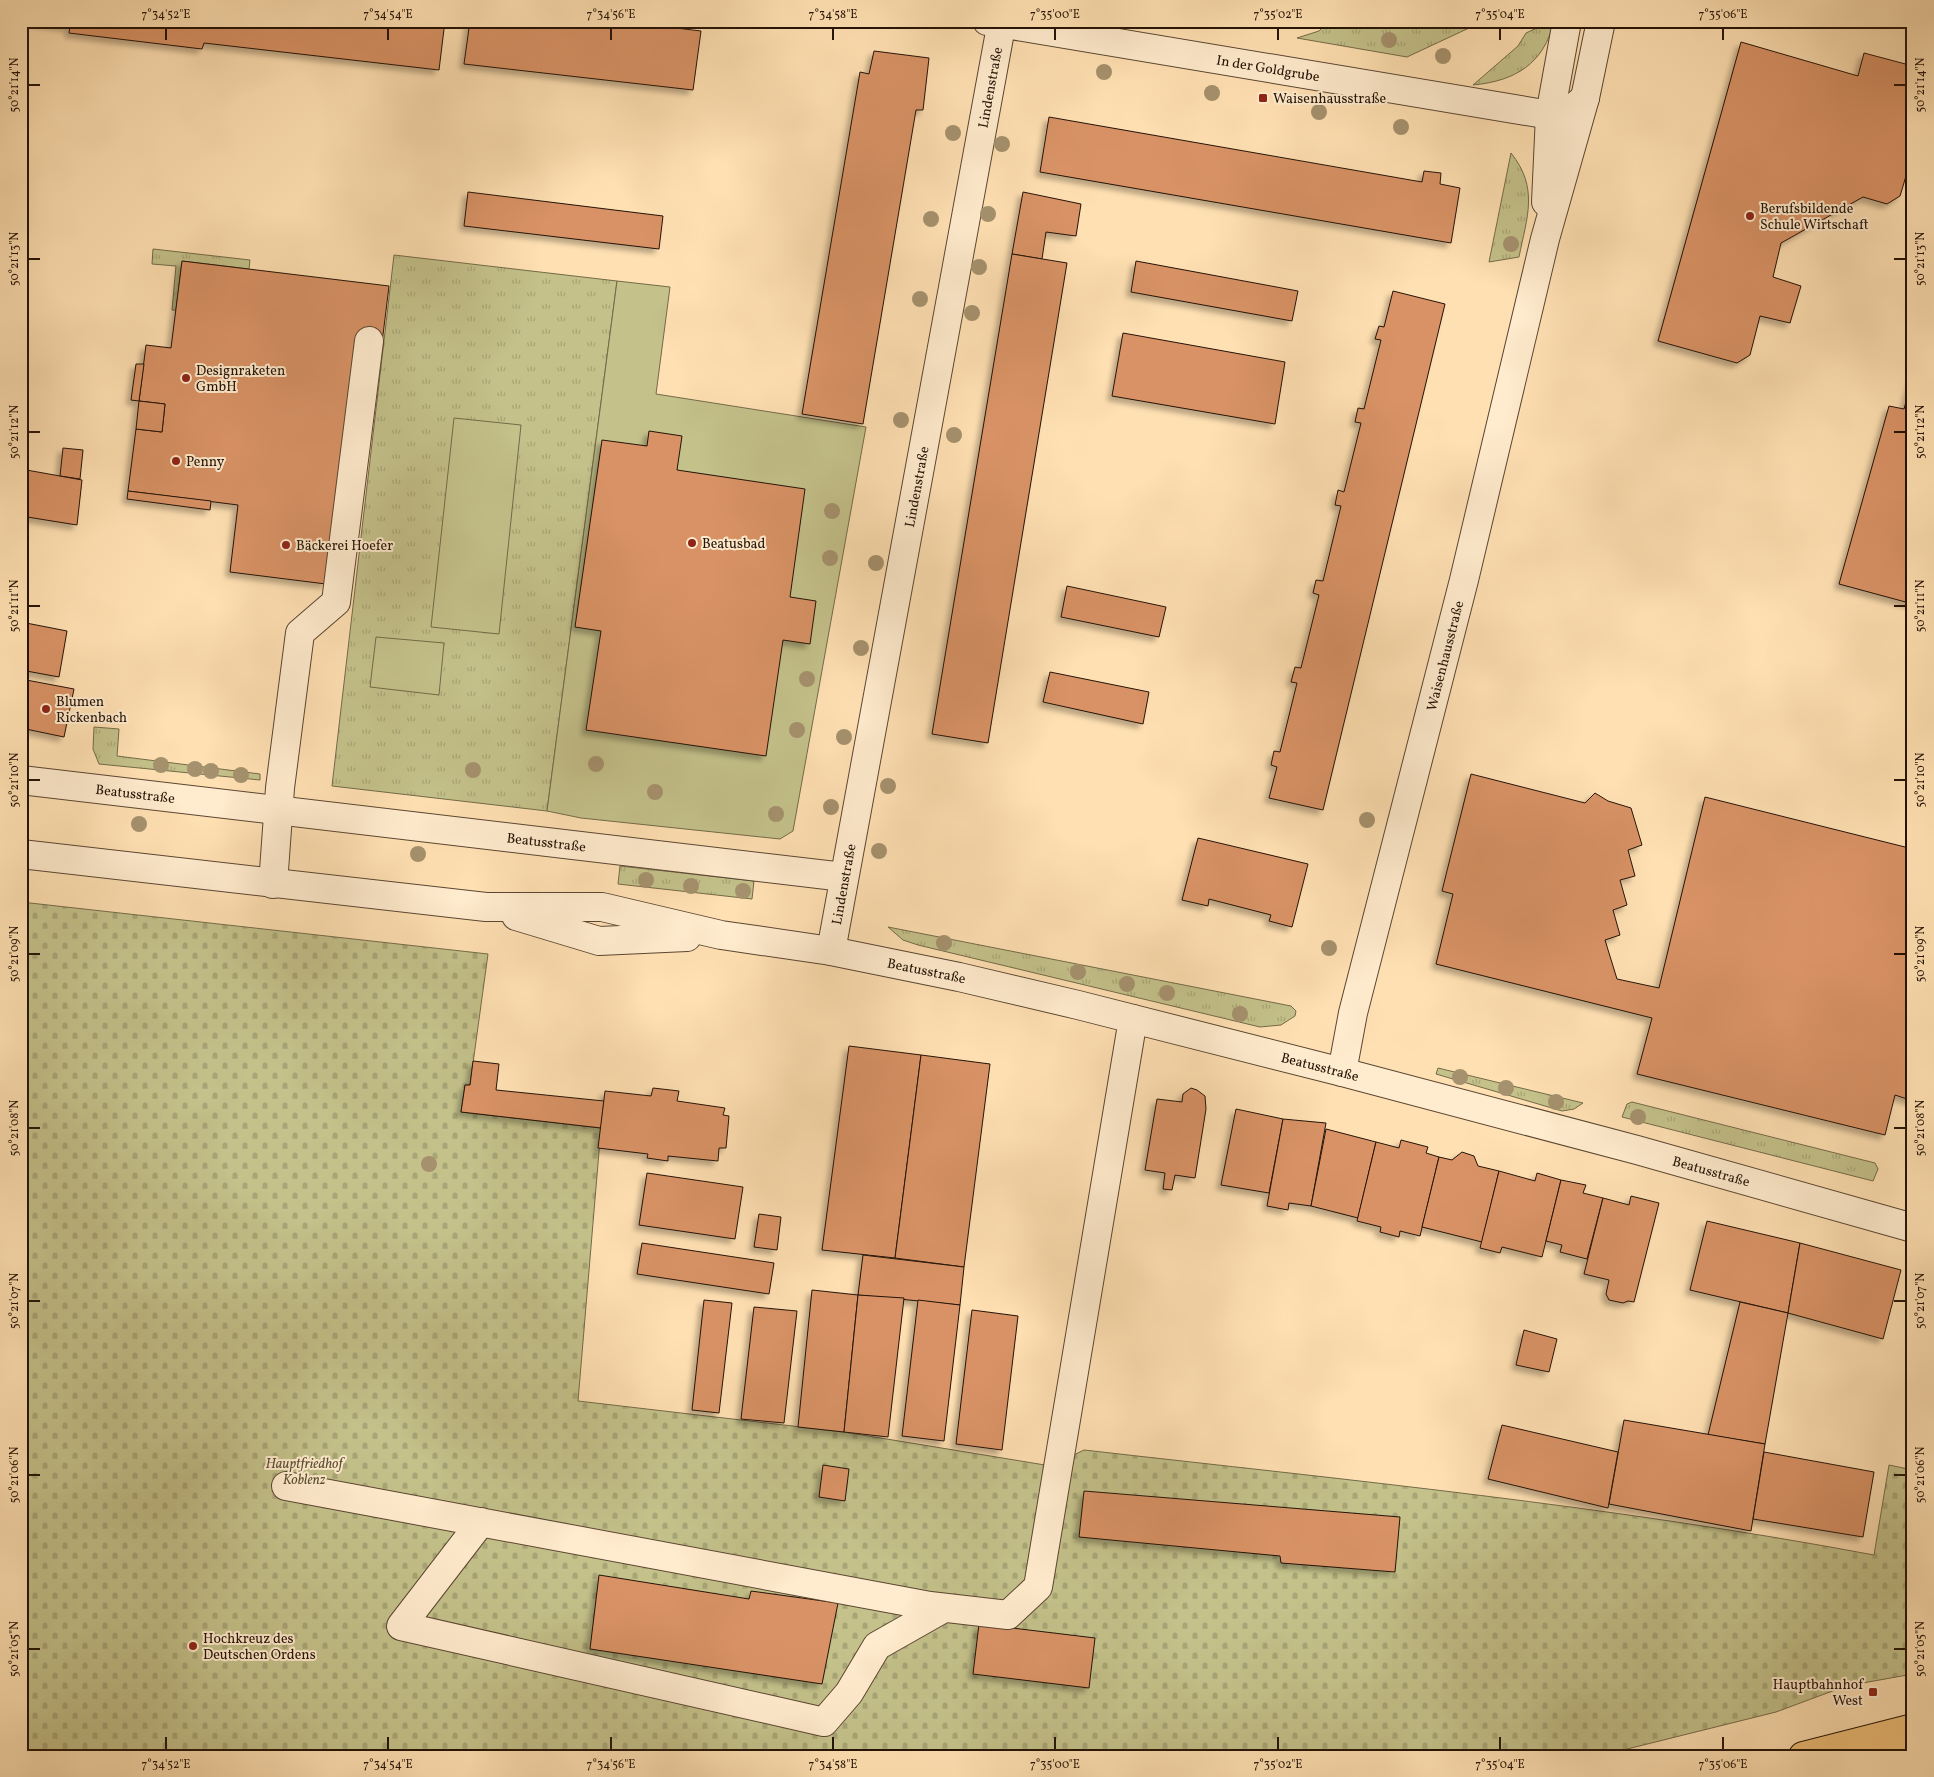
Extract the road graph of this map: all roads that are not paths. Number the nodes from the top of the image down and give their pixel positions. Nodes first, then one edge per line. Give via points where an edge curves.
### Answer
1 (1566, 21) edge
2 (1601, 21) edge
3 (997, 22) edge
4 (1585, 98) junction
5 (1550, 116) junction
6 (1545, 239) junction
7 (369, 341) dead end
8 (21, 780) edge
9 (279, 810) junction
10 (21, 854) edge
11 (844, 877) junction
12 (273, 884) junction
13 (831, 951) junction
14 (1133, 1019) junction
15 (1342, 1072) junction
16 (1913, 1228) edge
17 (286, 1486) dead end
18 (481, 1522) junction
19 (944, 1608) junction
20 (1910, 1745) edge
21 (1803, 1756) edge
22 (1863, 1756) edge

1 - 5 street, Waisenhausstraße
2 - 4 street, Waisenhausstraße
3 - 5 street, In der Goldgrube
3 - 11 street, Lindenstraße
4 - 5 street via 1566,114
4 - 6 street, Waisenhausstraße
5 - 6 street, Waisenhausstraße
6 - 15 street, Waisenhausstraße via 1464,580 1353,1012
7 - 9 street via 336,602 300,634
8 - 9 street, Beatusstraße
9 - 11 street, Beatusstraße
9 - 12 street
10 - 12 street, Beatusstraße
11 - 13 street, Lindenstraße
12 - 13 street, Beatusstraße via 486,908 602,908 721,935
13 - 14 street, Beatusstraße via 959,977
14 - 15 street, Beatusstraße
14 - 19 street via 1038,1588 1008,1615
15 - 16 street, Beatusstraße via 1656,1155
17 - 18 street
18 - 19 street
18 - 19 street via 401,1626 824,1722 849,1693 877,1646
20 - 21 highway
20 - 22 street

